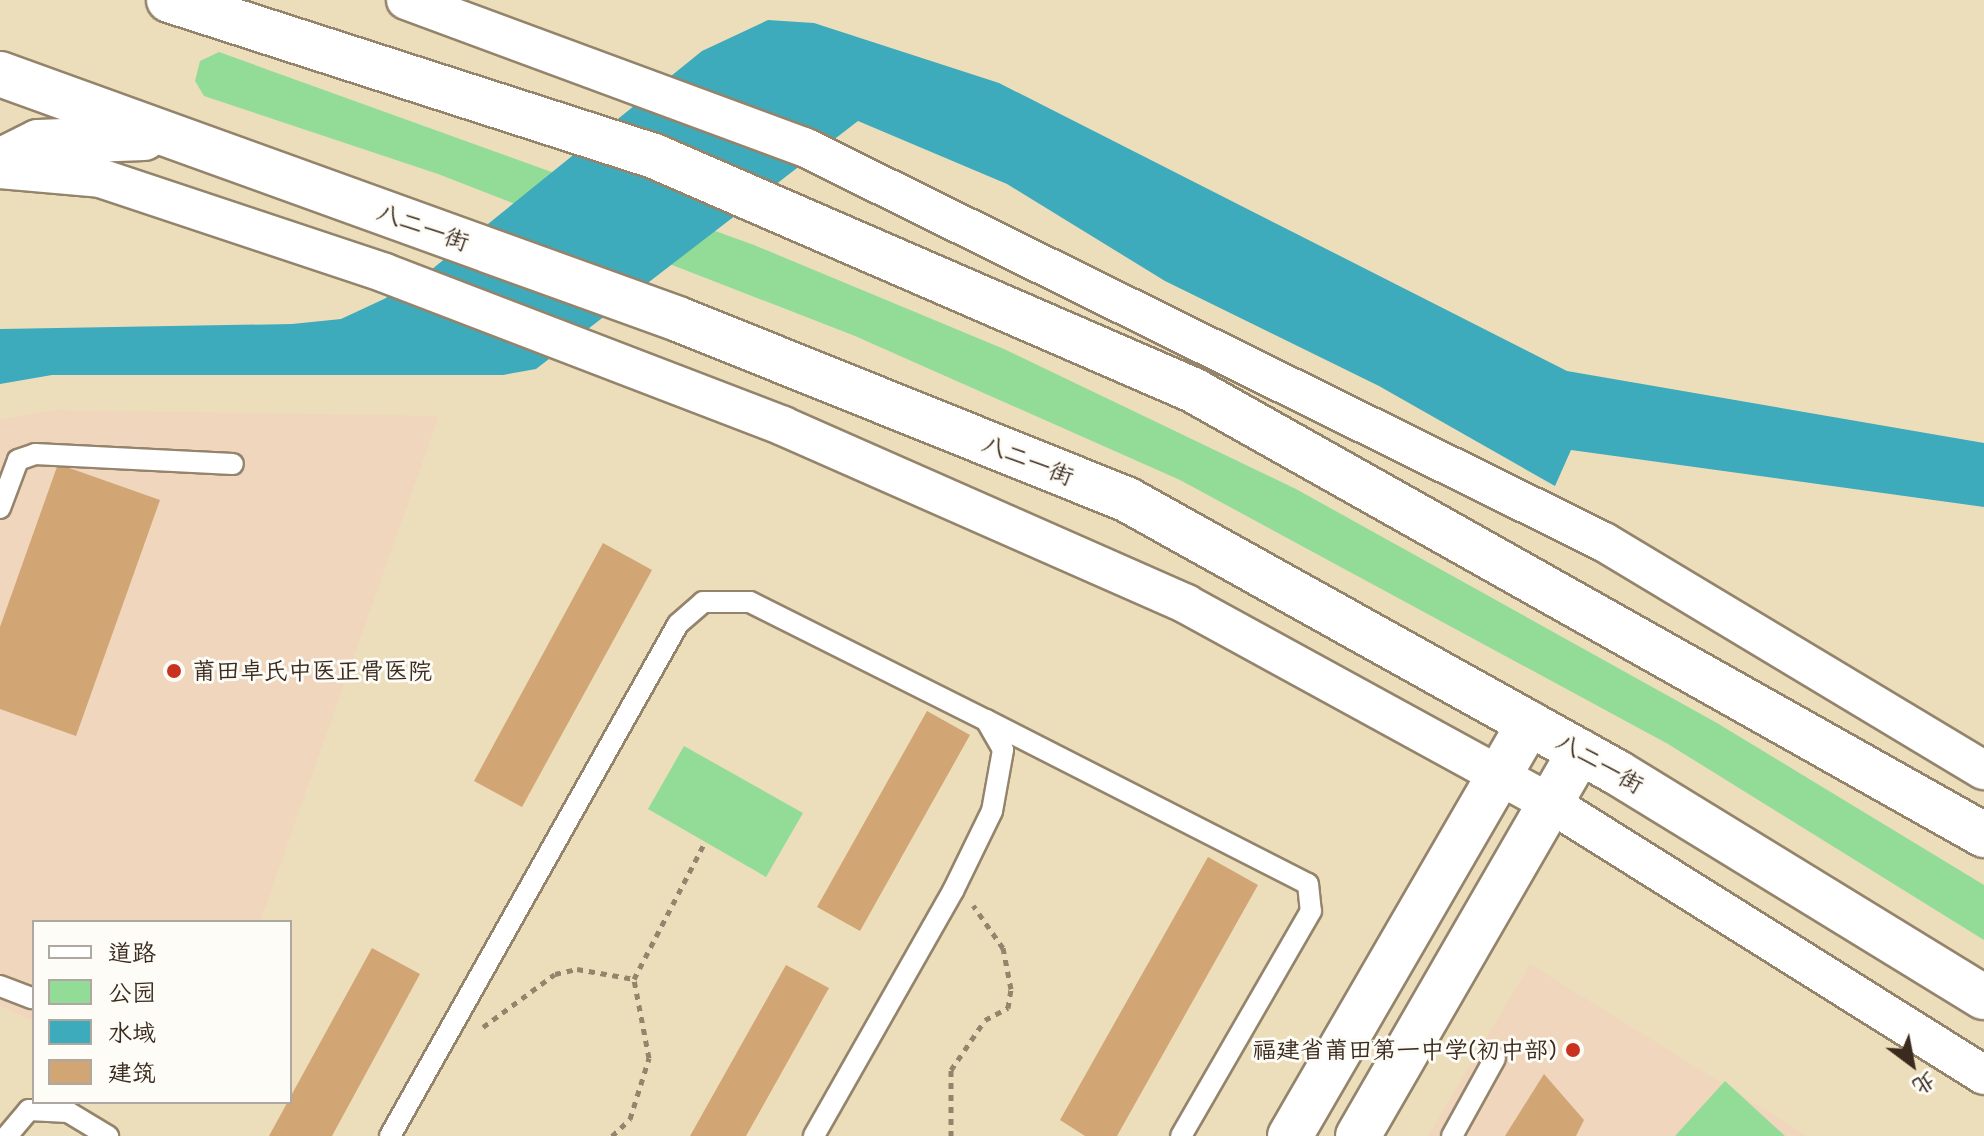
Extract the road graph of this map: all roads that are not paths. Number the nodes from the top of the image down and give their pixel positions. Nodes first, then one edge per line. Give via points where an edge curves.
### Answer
1 (169, 0) edge
2 (226, 0) edge
3 (406, 0) edge
4 (324, 50) junction
5 (0, 74) edge
6 (204, 147) junction
7 (0, 161) edge
8 (0, 169) edge
9 (233, 464) dead end
10 (0, 508) edge
11 (986, 720) junction
12 (1529, 723) junction
13 (1580, 751) junction
14 (1984, 770) edge
15 (1499, 775) junction
16 (1550, 803) junction
17 (1984, 835) edge
18 (0, 986) edge
19 (1984, 997) edge
20 (32, 998) dead end
21 (1495, 1058) dead end
22 (1984, 1075) edge
23 (7, 1136) edge
24 (108, 1136) edge
25 (390, 1136) edge
26 (814, 1136) edge
27 (1181, 1136) edge
28 (1290, 1136) edge
29 (1358, 1136) edge
30 (1452, 1136) edge

1 - 4 main road
2 - 4 main road
3 - 14 street via 804,147 1604,542
4 - 17 main road via 654,156 1193,390
5 - 6 main road, 八二一街
6 - 7 main road via 119,135 38,142
6 - 12 main road, 八二一街 via 678,319 1126,499
8 - 15 street via 100,178 385,273 783,426 1186,604
9 - 10 lane via 35,454 18,460
11 - 25 lane via 750,602 703,602 678,624
11 - 26 lane via 1003,750 1002,780 953,891
11 - 27 lane via 1308,884 1311,911
12 - 13 main road, 八二一街
12 - 15 main road
13 - 16 main road
13 - 19 main road, 八二一街
15 - 16 street
15 - 28 main road
16 - 22 street
16 - 29 main road
18 - 20 lane
21 - 30 lane
23 - 24 lane via 29,1110 68,1112

